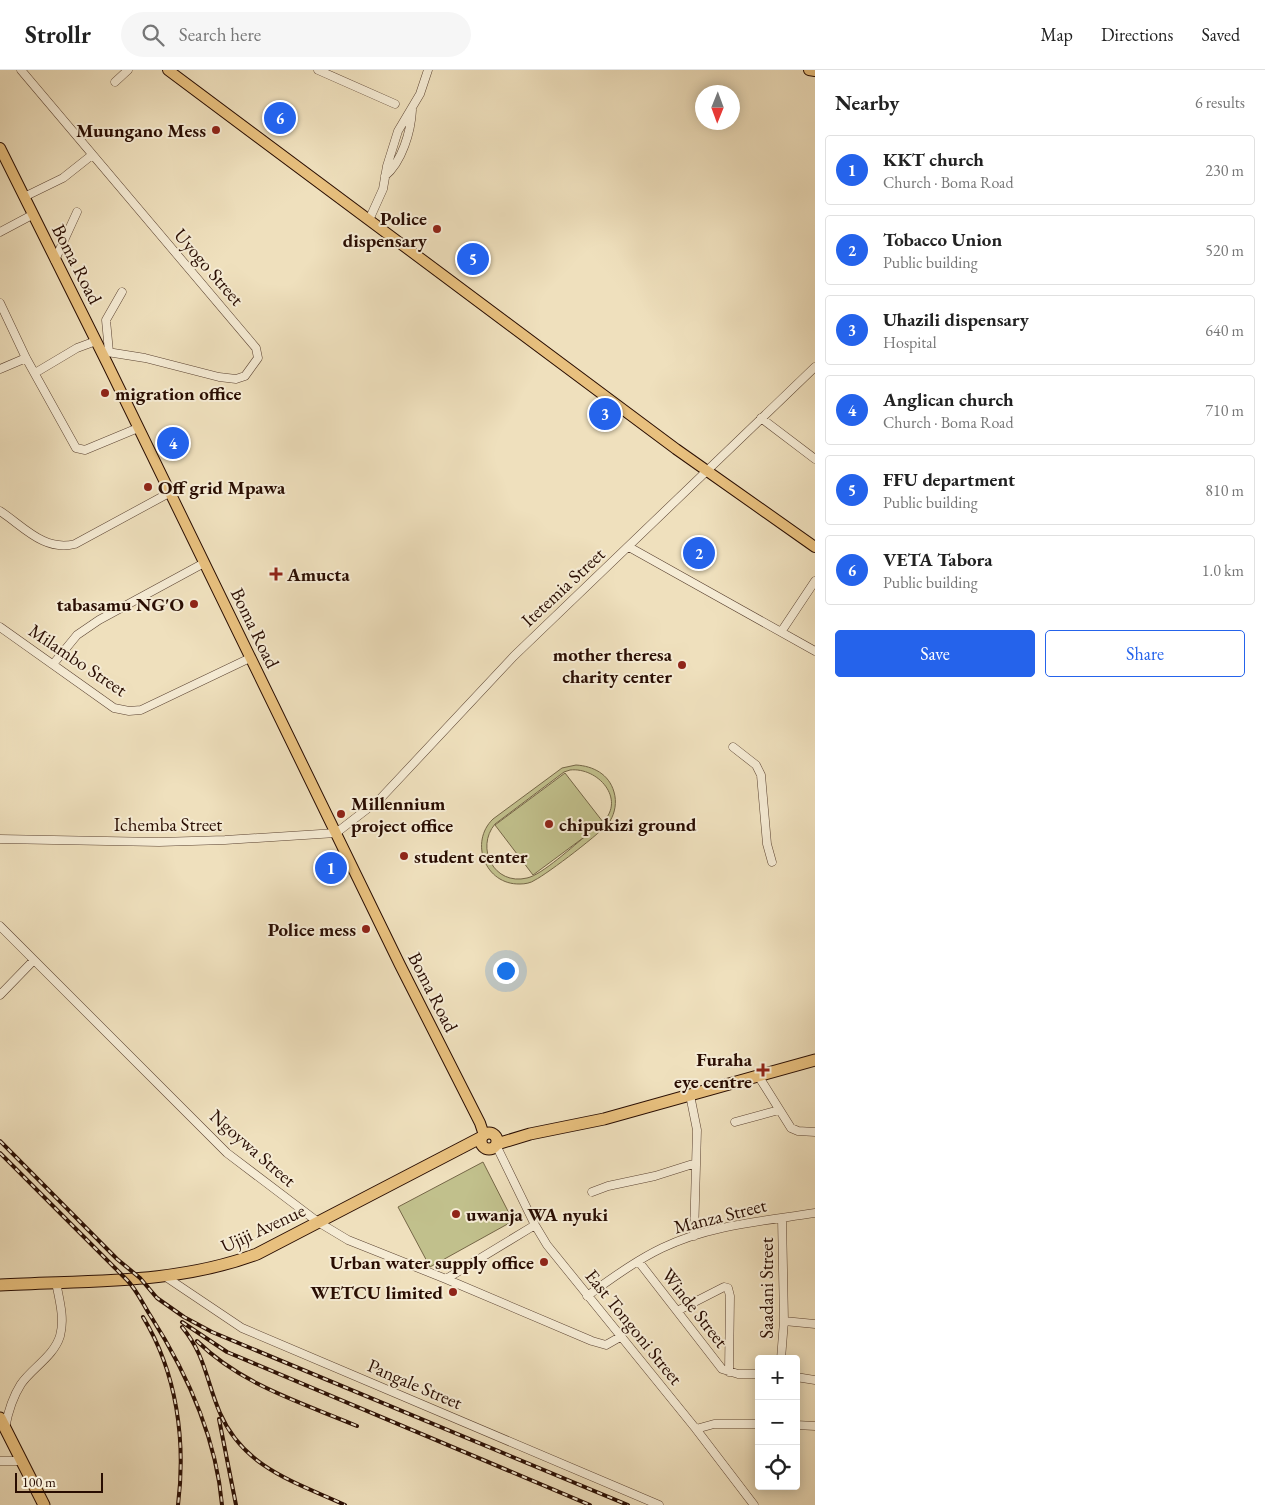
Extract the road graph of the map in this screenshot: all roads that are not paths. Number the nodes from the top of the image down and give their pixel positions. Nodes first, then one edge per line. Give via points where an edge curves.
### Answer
1 (21, 70) edge
2 (128, 70) edge
3 (168, 70) edge
4 (318, 70) edge
5 (809, 70) edge
6 (815, 71) edge
7 (427, 72) edge
8 (115, 82) dead end
9 (395, 104) dead end
10 (0, 148) edge
11 (92, 156) junction
12 (24, 197) junction
13 (76, 212) dead end
14 (32, 215) junction
15 (369, 220) junction
16 (0, 232) edge
17 (55, 260) junction
18 (122, 292) dead end
19 (0, 303) edge
20 (102, 348) junction
21 (26, 358) junction
22 (815, 367) edge
23 (0, 369) edge
24 (35, 372) junction
25 (761, 418) junction
26 (138, 428) junction
27 (815, 458) edge
28 (708, 471) junction
29 (169, 493) junction
30 (0, 511) edge
31 (630, 547) junction
32 (815, 547) edge
33 (204, 563) junction
34 (815, 581) edge
35 (0, 627) edge
36 (781, 632) junction
37 (815, 651) edge
38 (250, 658) junction
39 (54, 663) junction
40 (733, 747) dead end
41 (336, 833) junction
42 (0, 839) edge
43 (772, 862) dead end
44 (0, 926) edge
45 (34, 960) junction
46 (0, 995) edge
47 (815, 1060) edge
48 (759, 1077) junction
49 (690, 1095) junction
50 (780, 1110) junction
51 (735, 1122) dead end
52 (815, 1132) edge
53 (490, 1141) junction
54 (696, 1163) junction
55 (592, 1192) dead end
56 (815, 1213) edge
57 (782, 1218) junction
58 (318, 1222) junction
59 (535, 1225) junction
60 (694, 1236) junction
61 (639, 1262) junction
62 (166, 1277) junction
63 (446, 1278) junction
64 (56, 1282) junction
65 (0, 1285) edge
66 (587, 1296) junction
67 (677, 1311) junction
68 (784, 1321) junction
69 (815, 1324) edge
70 (620, 1337) junction
71 (781, 1355) edge
72 (729, 1372) junction
73 (755, 1374) edge
74 (800, 1378) edge
75 (815, 1380) edge
76 (3, 1423) edge
77 (755, 1424) edge
78 (800, 1425) edge
79 (815, 1426) edge
80 (696, 1429) junction
81 (1, 1460) edge
82 (21, 1461) junction
83 (44, 1505) edge
84 (659, 1505) edge
85 (754, 1505) edge

1 - 11 street, Uyogo Street
2 - 8 street
3 - 15 main road
4 - 9 street
5 - 6 main road
7 - 15 street via 412,109 398,131 380,196
10 - 12 main road, Boma Road
11 - 12 street via 63,178
11 - 20 street, Uyogo Street via 220,303 256,348 258,358 245,376 219,377
12 - 14 main road, Boma Road
13 - 17 street
14 - 16 street
14 - 17 main road, Boma Road
15 - 28 main road
17 - 20 main road, Boma Road
18 - 20 street via 106,320
19 - 21 street
20 - 24 street via 77,348
20 - 26 main road, Boma Road
21 - 23 street
21 - 24 street
22 - 25 street, Itetemia Street
24 - 26 street via 62,426 80,451
25 - 27 street
25 - 28 street, Itetemia Street
26 - 29 main road, Boma Road
28 - 31 street, Itetemia Street
28 - 32 main road
29 - 30 street via 64,547 36,537
29 - 33 main road, Boma Road
31 - 36 street
31 - 41 street, Itetemia Street via 514,656 380,799
33 - 38 main road, Boma Road
33 - 39 street via 99,620 78,635
34 - 36 street
35 - 39 street, Milambo Street
36 - 37 street
38 - 39 street, Milambo Street via 141,710 129,712 114,708
38 - 41 main road, Boma Road
40 - 43 street via 756,765 762,775 767,844
41 - 42 street, Ichemba Street via 168,842
41 - 53 main road, Boma Road
44 - 45 street, Ngoywa Street
45 - 46 street
45 - 58 street, Ngoywa Street via 227,1153
47 - 48 highway
48 - 49 highway
48 - 50 street
49 - 53 highway via 604,1119
49 - 54 street via 697,1130
50 - 51 street
50 - 52 street via 791,1128
53 - 58 highway, Ujiji Avenue via 463,1147
53 - 59 street, East Tongoni Street
54 - 55 street
54 - 60 street
56 - 57 street, Manza Street
57 - 60 street, Manza Street
57 - 68 street, Saadani Street
58 - 62 highway, Ujiji Avenue via 257,1254 232,1263
58 - 63 street, Ngoywa Street via 348,1240
59 - 63 street
59 - 66 street, East Tongoni Street
60 - 61 street, Manza Street via 662,1248
61 - 66 street, Manza Street
61 - 67 street, Winde Street
62 - 64 highway, Ujiji Avenue
62 - 84 street, Pangale Street via 242,1328
63 - 70 street, Ngoywa Street via 601,1344 606,1345
64 - 65 highway, Ujiji Avenue
64 - 76 street via 62,1311 60,1337 22,1383
66 - 70 street, East Tongoni Street
67 - 72 street, Winde Street via 722,1369
67 - 72 street via 724,1287 728,1288
68 - 69 street
68 - 71 street, Saadani Street
70 - 80 street, East Tongoni Street
72 - 73 street, Winde Street
74 - 75 street
76 - 82 highway
77 - 80 street via 714,1424
78 - 79 street
80 - 85 street, East Tongoni Street
81 - 82 street
82 - 83 highway

